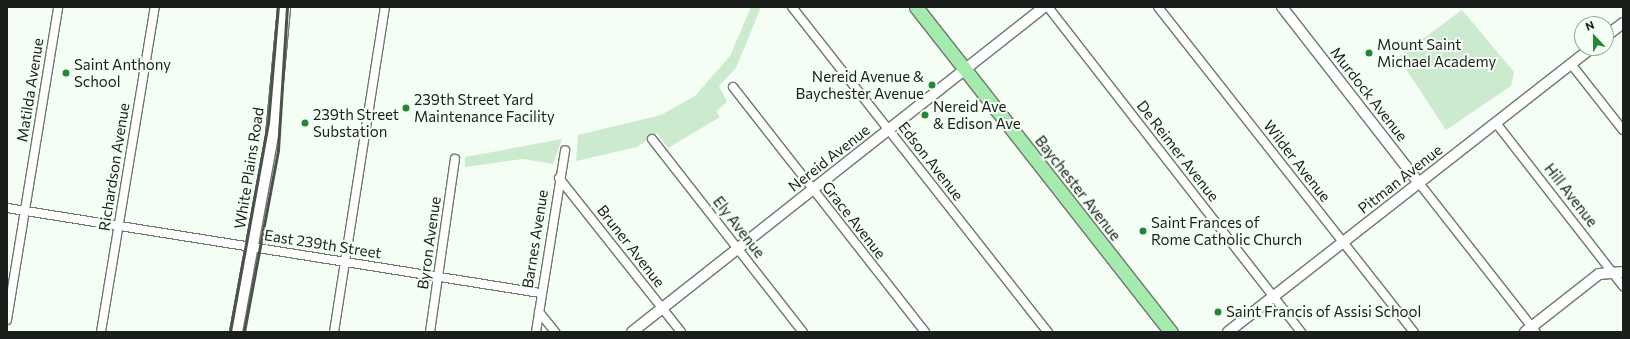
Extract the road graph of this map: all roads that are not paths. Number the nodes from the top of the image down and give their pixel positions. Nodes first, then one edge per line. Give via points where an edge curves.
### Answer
1 (58, 7) edge
2 (154, 7) edge
3 (284, 7) edge
4 (385, 7) edge
5 (792, 7) edge
6 (916, 7) edge
7 (1044, 7) edge
8 (1048, 7) edge
9 (1158, 7) edge
10 (1282, 7) edge
11 (1623, 23) edge
12 (1614, 30) edge
13 (1581, 56) edge
14 (1571, 64) junction
15 (965, 69) junction
16 (733, 87) dead end
17 (1496, 122) junction
18 (889, 130) junction
19 (1623, 130) edge
20 (652, 139) dead end
21 (565, 150) dead end
22 (455, 159) dead end
23 (559, 178) junction
24 (1419, 183) junction
25 (813, 190) junction
26 (7, 208) edge
27 (24, 210) junction
28 (118, 227) junction
29 (1343, 243) junction
30 (252, 247) junction
31 (738, 249) junction
32 (345, 262) junction
33 (1623, 272) edge
34 (1612, 273) junction
35 (439, 277) junction
36 (1623, 286) edge
37 (540, 293) junction
38 (1274, 296) junction
39 (662, 309) junction
40 (538, 312) junction
41 (7, 320) edge
42 (1531, 330) edge
43 (101, 332) edge
44 (236, 332) edge
45 (334, 332) edge
46 (430, 332) edge
47 (536, 332) edge
48 (555, 332) edge
49 (632, 332) edge
50 (681, 332) edge
51 (803, 332) edge
52 (925, 332) edge
53 (1048, 332) edge
54 (1172, 332) edge
55 (1228, 332) edge
56 (1301, 332) edge
57 (1414, 332) edge

1 - 27 street, Matilda Avenue
2 - 28 street, Richardson Avenue
3 - 30 main road, White Plains Road via 272,135
4 - 32 street
5 - 18 street, Edson Avenue
6 - 15 main road, Baychester Avenue
7 - 15 street, Nereid Avenue
8 - 38 street, De Reimer Avenue
9 - 29 street, Wilder Avenue
10 - 24 street, Murdock Avenue
11 - 12 street
13 - 14 street, Pitman Avenue
14 - 17 street, Pitman Avenue
14 - 19 street
15 - 18 street, Nereid Avenue
15 - 54 main road, Baychester Avenue
16 - 25 street, Grace Avenue
17 - 24 street, Pitman Avenue
17 - 34 street, Hill Avenue
18 - 25 street, Nereid Avenue
18 - 53 street, Edson Avenue
20 - 31 street, Ely Avenue
21 - 23 street, Barnes Avenue
22 - 35 street, Byron Avenue
23 - 37 street, Barnes Avenue
23 - 39 street, Bruner Avenue
24 - 29 street, Pitman Avenue
24 - 42 street, Murdock Avenue
25 - 31 street, Nereid Avenue
25 - 52 street, Grace Avenue
26 - 27 street, East 239th Street
27 - 28 street, East 239th Street
27 - 41 street, Matilda Avenue
28 - 30 street, East 239th Street
28 - 43 street, Richardson Avenue
29 - 38 street, Pitman Avenue
29 - 57 street, Wilder Avenue
30 - 32 street, East 239th Street
30 - 44 main road, White Plains Road
31 - 39 street, Nereid Avenue
31 - 51 street, Ely Avenue
32 - 35 street, East 239th Street
32 - 45 street
33 - 34 street
34 - 36 street, Hill Avenue
34 - 42 street via 1599,274
35 - 37 street, East 239th Street
35 - 46 street, Byron Avenue
37 - 40 street, Barnes Avenue
38 - 55 street, Pitman Avenue
38 - 56 street, De Reimer Avenue
39 - 49 street, Nereid Avenue
39 - 50 street, Bruner Avenue
40 - 47 street, Barnes Avenue
40 - 48 street

